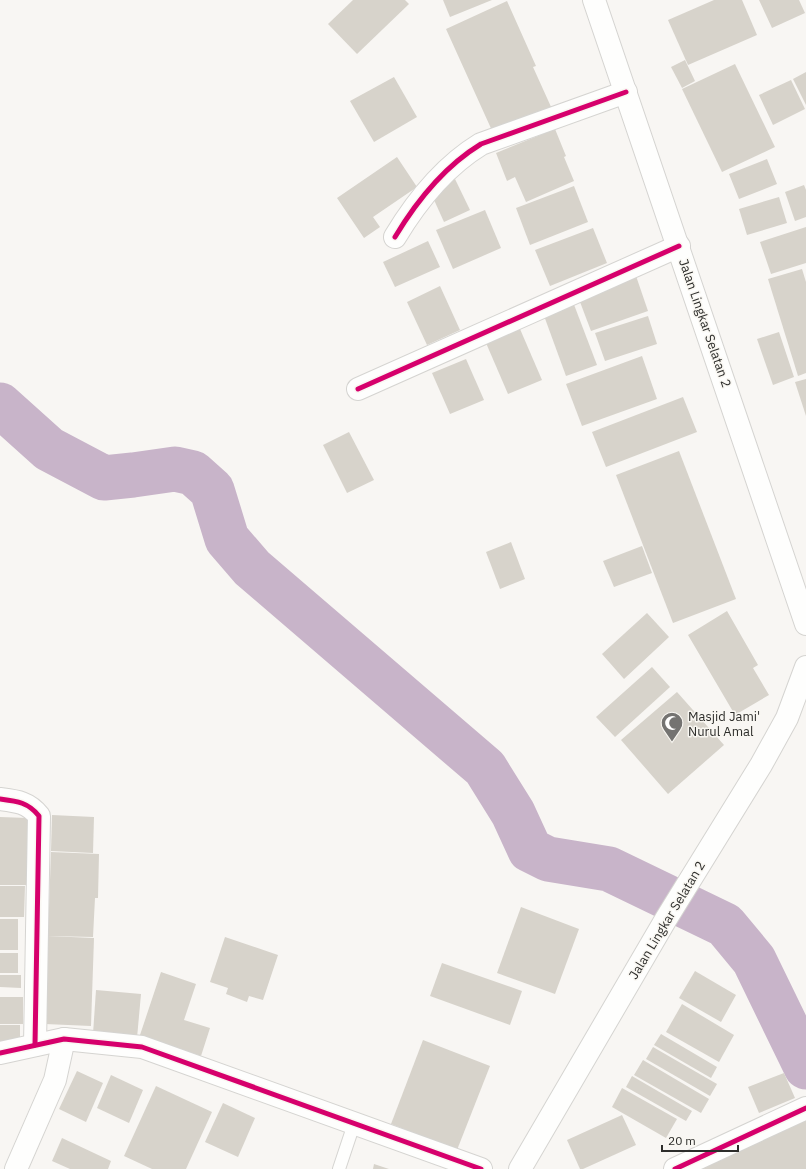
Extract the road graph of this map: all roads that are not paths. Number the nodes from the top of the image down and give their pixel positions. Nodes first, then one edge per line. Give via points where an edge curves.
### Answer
1 (594, 0) edge
2 (626, 92) junction
3 (394, 237) dead end
4 (678, 246) junction
5 (358, 389) dead end
6 (806, 624) edge
7 (806, 667) edge
8 (0, 799) edge
9 (64, 1039) junction
10 (35, 1045) junction
11 (0, 1053) edge
12 (806, 1108) edge
13 (354, 1124) junction
14 (16, 1169) edge
15 (339, 1169) edge
16 (481, 1169) edge
17 (520, 1169) edge
18 (675, 1169) edge

1 - 2 main road, Jalan Lingkar Selatan 2
2 - 3 main road via 481,144 464,154 429,190
2 - 4 main road, Jalan Lingkar Selatan 2
4 - 5 main road
4 - 6 main road, Jalan Lingkar Selatan 2
7 - 17 main road, Jalan Lingkar Selatan 2 via 787,718 761,765 666,919
8 - 10 main road via 19,801 34,810 38,816
9 - 10 main road
9 - 13 main road via 142,1047
9 - 14 main road via 55,1080
10 - 11 main road
12 - 18 main road
13 - 15 lane
13 - 16 main road

